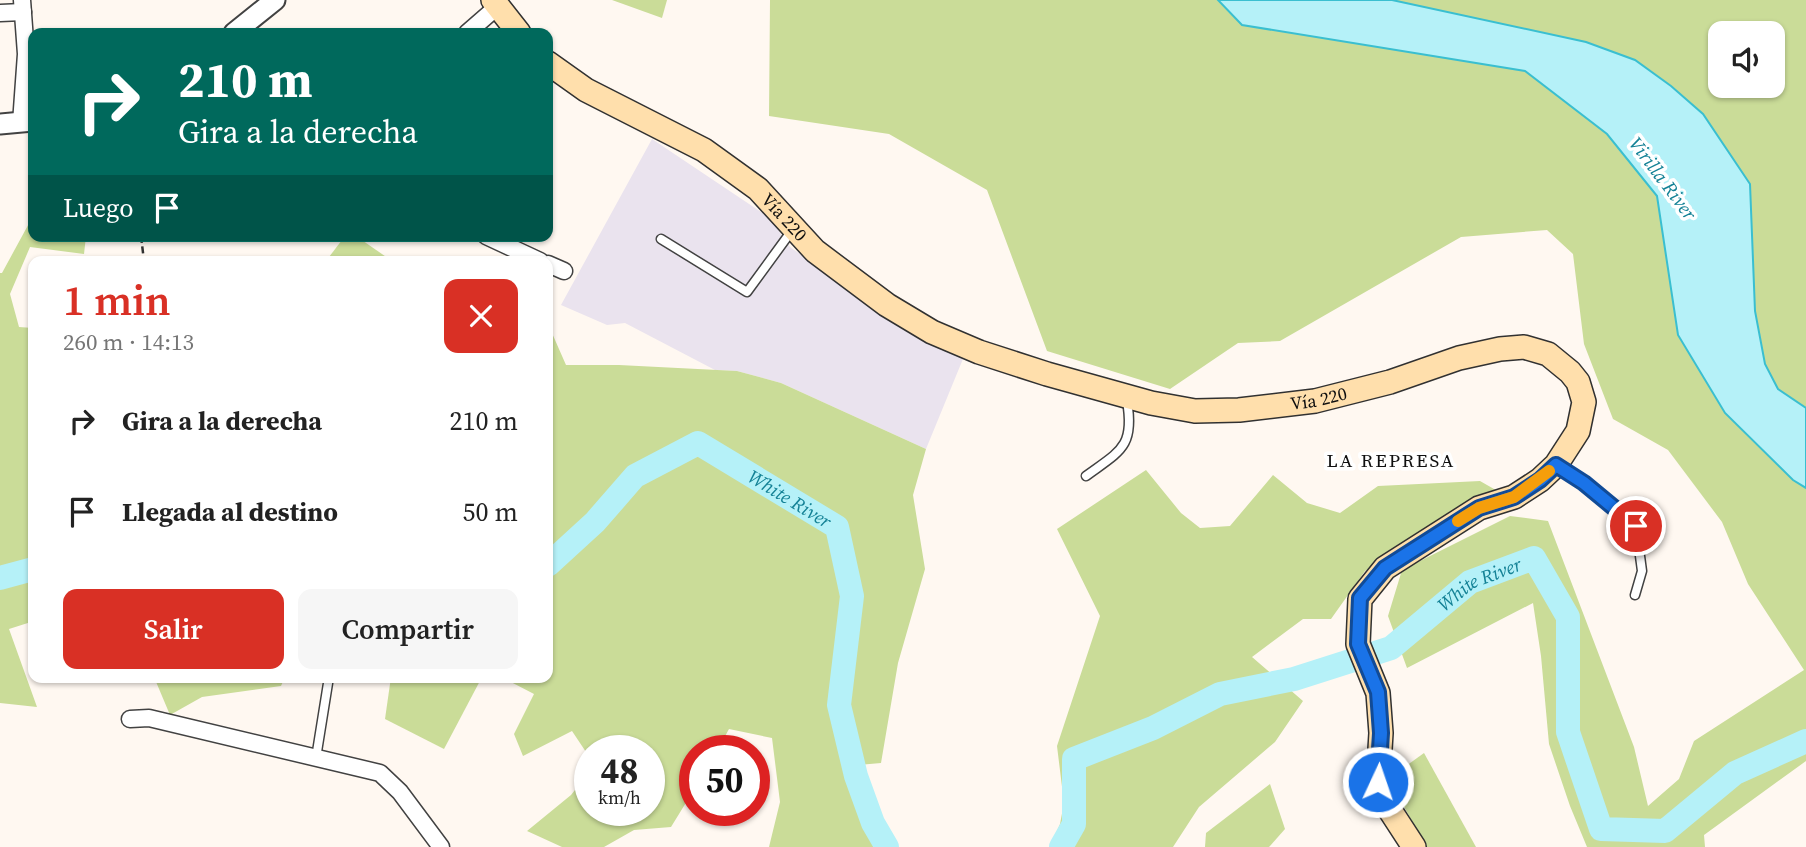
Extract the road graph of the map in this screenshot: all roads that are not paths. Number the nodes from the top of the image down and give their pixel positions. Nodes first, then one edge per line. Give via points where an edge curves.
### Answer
1 (275, 0) edge
2 (495, 3) edge
3 (22, 6) edge
4 (0, 13) edge
5 (240, 28) edge
6 (472, 28) edge
7 (515, 28) edge
8 (553, 67) edge
9 (27, 122) edge
10 (0, 124) edge
11 (793, 229) junction
12 (661, 239) dead end
13 (499, 242) edge
14 (529, 256) edge
15 (553, 266) edge
16 (564, 271) dead end
17 (1127, 397) junction
18 (1556, 465) junction
19 (1086, 476) dead end
20 (1635, 595) dead end
21 (329, 683) edge
22 (130, 719) dead end
23 (316, 758) junction
24 (441, 847) edge
25 (1414, 847) edge

1 - 5 street
2 - 6 street
2 - 7 main road
3 - 4 street
3 - 9 street
8 - 11 main road, Vía 220 via 586,90 704,149 758,189
9 - 10 street
11 - 12 lane via 747,292
11 - 17 main road, Vía 220 via 887,305 932,332 1035,371
13 - 14 street
15 - 16 street
17 - 18 main road, Vía 220 via 1195,411 1303,403 1390,382 1459,358 1524,347 1548,354 1570,372 1584,402 1578,430
17 - 19 lane via 1128,438
18 - 20 lane via 1636,526 1642,571
18 - 25 main road, Vía 220 via 1514,497 1479,508 1385,568 1360,598 1358,644 1378,692 1378,782 1386,804
21 - 23 lane
22 - 23 street via 149,718
23 - 24 street via 380,773

